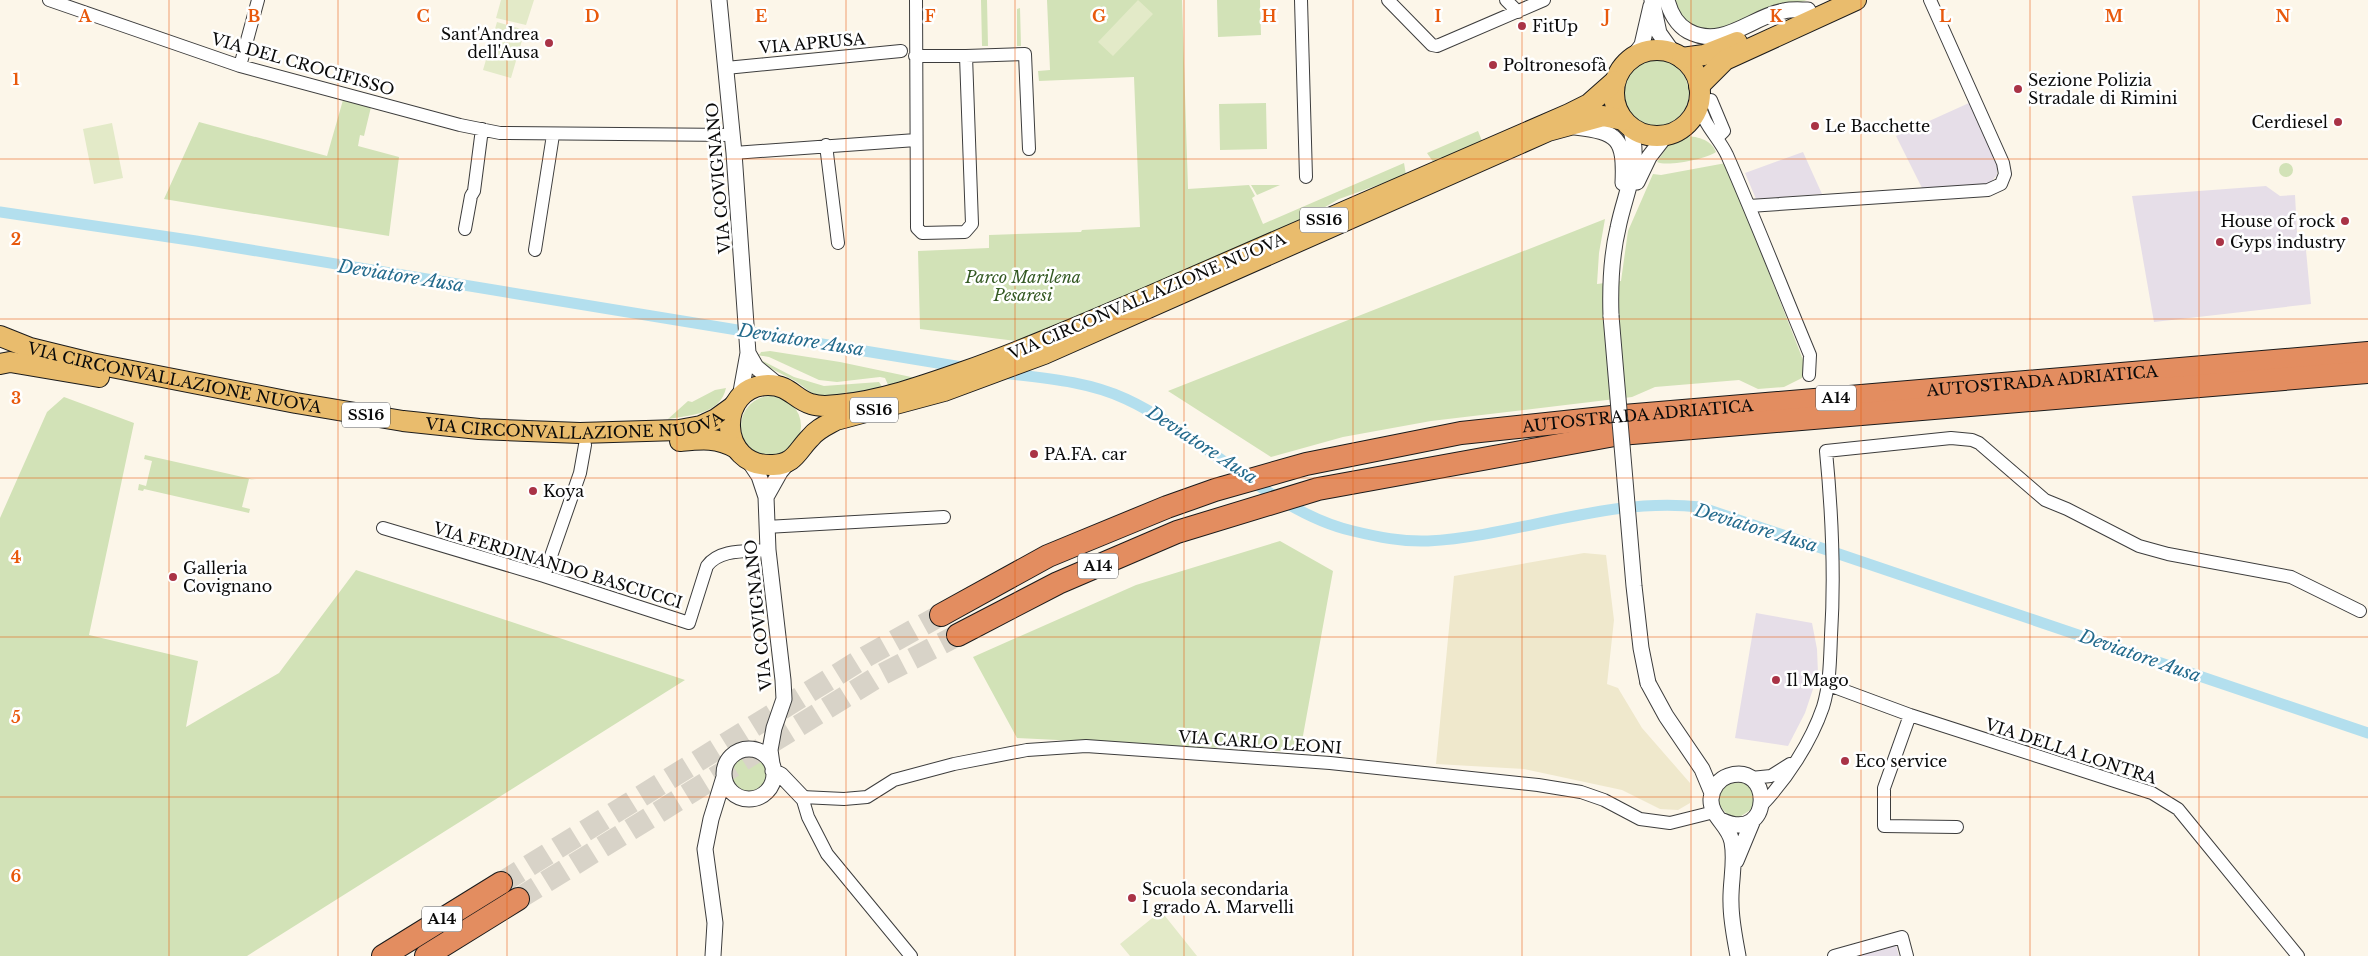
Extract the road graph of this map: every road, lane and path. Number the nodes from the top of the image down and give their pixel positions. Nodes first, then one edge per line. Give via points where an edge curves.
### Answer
1 (50, 0) edge
2 (258, 0) edge
3 (719, 0) edge
4 (916, 0) edge
5 (1301, 0) edge
6 (1388, 0) edge
7 (1506, 0) edge
8 (1544, 0) edge
9 (1830, 0) edge
10 (1856, 0) edge
11 (1930, 0) edge
12 (1657, 1) edge
13 (1808, 10) junction
14 (1518, 12) junction
15 (901, 51) dead end
16 (915, 56) junction
17 (966, 56) junction
18 (1678, 56) junction
19 (1633, 57) junction
20 (240, 66) junction
21 (726, 68) junction
22 (1616, 81) junction
23 (1703, 96) junction
24 (1627, 124) junction
25 (1563, 126) junction
26 (482, 129) junction
27 (553, 135) junction
28 (733, 135) junction
29 (1666, 135) junction
30 (916, 140) junction
31 (826, 145) junction
32 (1029, 149) dead end
33 (734, 153) junction
34 (1306, 177) dead end
35 (1749, 206) junction
36 (1622, 210) junction
37 (465, 229) dead end
38 (838, 243) dead end
39 (535, 250) dead end
40 (0, 336) edge
41 (1035, 352) junction
42 (748, 353) junction
43 (2368, 353) edge
44 (0, 364) edge
45 (2368, 372) edge
46 (1809, 375) dead end
47 (778, 385) junction
48 (939, 387) junction
49 (802, 399) junction
50 (737, 402) junction
51 (808, 439) junction
52 (585, 445) junction
53 (743, 454) junction
54 (790, 460) junction
55 (766, 497) junction
56 (944, 517) dead end
57 (766, 527) junction
58 (383, 528) dead end
59 (768, 550) junction
60 (544, 576) junction
61 (2360, 611) dead end
62 (941, 616) tunnel mouth
63 (958, 635) tunnel mouth
64 (1829, 685) junction
65 (1910, 715) junction
66 (774, 728) junction
67 (746, 749) junction
68 (1692, 752) junction
69 (1794, 761) junction
70 (773, 767) junction
71 (1735, 774) junction
72 (724, 777) junction
73 (1751, 778) junction
74 (766, 792) junction
75 (1712, 794) junction
76 (802, 797) junction
77 (744, 798) junction
78 (1762, 806) junction
79 (1719, 817) junction
80 (711, 819) junction
81 (1753, 820) junction
82 (1957, 827) dead end
83 (1734, 870) junction
84 (501, 883) tunnel mouth
85 (518, 899) tunnel mouth
86 (383, 956) edge
87 (426, 956) edge
88 (713, 956) edge
89 (911, 956) edge
90 (1738, 956) edge
91 (1834, 956) edge
92 (1907, 956) edge
93 (2298, 956) edge

1 - 20 street, VIA DEL CROCIFISSO
2 - 20 street
3 - 21 street, VIA COVIGNANO
4 - 16 street
5 - 34 street
6 - 14 street via 1432,45 1437,46
7 - 14 street
8 - 14 street
9 - 13 main road
10 - 23 main road via 1725,60
11 - 35 street via 2003,163 2005,174 2001,184 1988,190
12 - 13 street via 1678,23 1696,35 1707,37 1727,35 1783,11
12 - 18 street via 1659,33
12 - 19 street via 1642,45
13 - 18 main road via 1704,55
15 - 21 street, VIA APRUSA
16 - 17 street
16 - 30 street
17 - 30 street via 972,225 965,232 922,233 917,228
17 - 32 street via 1025,54
18 - 19 main road via 1653,50
18 - 23 main road via 1690,66
19 - 22 main road, VIA CIRCONVALLAZIONE NUOVA / SS16 via 1619,72
20 - 26 street, VIA DEL CROCIFISSO
21 - 28 street, VIA COVIGNANO
22 - 24 main road via 1615,102
22 - 41 main road, VIA CIRCONVALLAZIONE NUOVA / SS16 via 1589,104 1569,114
23 - 29 main road via 1687,124
23 - 35 street via 1701,114 1726,152
24 - 25 main road, VIA CIRCONVALLAZIONE NUOVA / SS16 via 1603,116
24 - 29 main road, VIA CIRCONVALLAZIONE NUOVA / SS16 via 1641,133
24 - 36 street via 1635,146 1635,162
25 - 36 street via 1595,129 1617,141 1623,158
25 - 41 main road, VIA CIRCONVALLAZIONE NUOVA / SS16
26 - 27 street, VIA DEL CROCIFISSO
26 - 37 street via 474,191
27 - 28 street, VIA DEL CROCIFISSO
27 - 39 street
28 - 33 street, VIA COVIGNANO
29 - 36 street via 1649,158
30 - 31 street
31 - 33 street
31 - 38 street
33 - 42 street, VIA COVIGNANO
35 - 46 street via 1810,355
36 - 68 street, bridge via 1611,270 1611,316 1641,648 1648,683
40 - 50 main road, VIA CIRCONVALLAZIONE NUOVA / SS16 via 30,348 91,363 403,421 479,429 580,433 679,430 716,419
41 - 48 main road, VIA CIRCONVALLAZIONE NUOVA / SS16
42 - 47 street via 756,367
42 - 50 street, VIA COVIGNANO
43 - 62 highway, AUTOSTRADA ADRIATICA / A14 via 1612,417 1461,433 1306,464 1215,490 1048,556
44 - 52 main road, VIA CIRCONVALLAZIONE NUOVA / SS16 via 10,362 79,374 387,432
45 - 63 highway, AUTOSTRADA ADRIATICA / A14 via 1620,434 1318,489 1177,532 1058,582
47 - 49 main road, VIA CIRCONVALLAZIONE NUOVA / SS16
47 - 50 main road, VIA CIRCONVALLAZIONE NUOVA / SS16 via 751,389
48 - 49 main road, VIA CIRCONVALLAZIONE NUOVA / SS16 via 841,405 811,404
48 - 51 main road, VIA CIRCONVALLAZIONE NUOVA / SS16 via 836,420
49 - 51 main road via 811,425
50 - 53 main road, VIA CIRCONVALLAZIONE NUOVA via 729,428
51 - 54 main road, VIA CIRCONVALLAZIONE NUOVA / SS16
52 - 53 main road, VIA CIRCONVALLAZIONE NUOVA / SS16 via 712,439 723,441
52 - 60 street via 581,468
53 - 54 main road, VIA CIRCONVALLAZIONE NUOVA / SS16 via 763,466
53 - 55 street, VIA COVIGNANO via 759,476
54 - 55 street, VIA COVIGNANO
55 - 57 street, VIA COVIGNANO
56 - 57 street
57 - 59 street, VIA COVIGNANO
58 - 60 street, VIA FERDINANDO BASCUCCI
59 - 60 street, VIA FERDINANDO BASCUCCI via 721,554 712,559 689,623
59 - 66 street, VIA COVIGNANO via 784,699
61 - 64 street via 2291,577 2139,546 2046,500 1972,440 1951,438 1826,451 1834,572
64 - 65 street, VIA DELLA LONTRA
64 - 69 street via 1812,735
65 - 82 street via 1884,788 1884,826
65 - 93 street, VIA DELLA LONTRA via 2152,793 2178,809
66 - 67 street, VIA COVIGNANO
66 - 70 street, VIA COVIGNANO via 770,750
67 - 70 street via 761,752
67 - 72 street via 727,762
68 - 71 street via 1708,764
68 - 75 street
69 - 73 street via 1771,776
69 - 78 street
70 - 74 street via 771,786
70 - 76 street
71 - 73 street
71 - 75 street via 1720,780
72 - 77 street via 731,790
72 - 80 street
73 - 78 street via 1760,790
74 - 76 street via 789,791
74 - 77 street
75 - 79 street via 1711,801
76 - 79 street, VIA CARLO LEONI via 867,797 894,780 954,764 1027,750 1086,746 1330,763 1538,785 1581,792 1640,819 1670,823
76 - 89 street via 808,817 827,854
77 - 80 street via 723,805
78 - 81 street
79 - 81 street via 1738,825
79 - 83 street via 1732,841
80 - 88 street via 704,848 715,923
81 - 83 street
83 - 90 street via 1731,903
84 - 86 highway, A14
85 - 87 highway, A14
91 - 92 street via 1902,937

